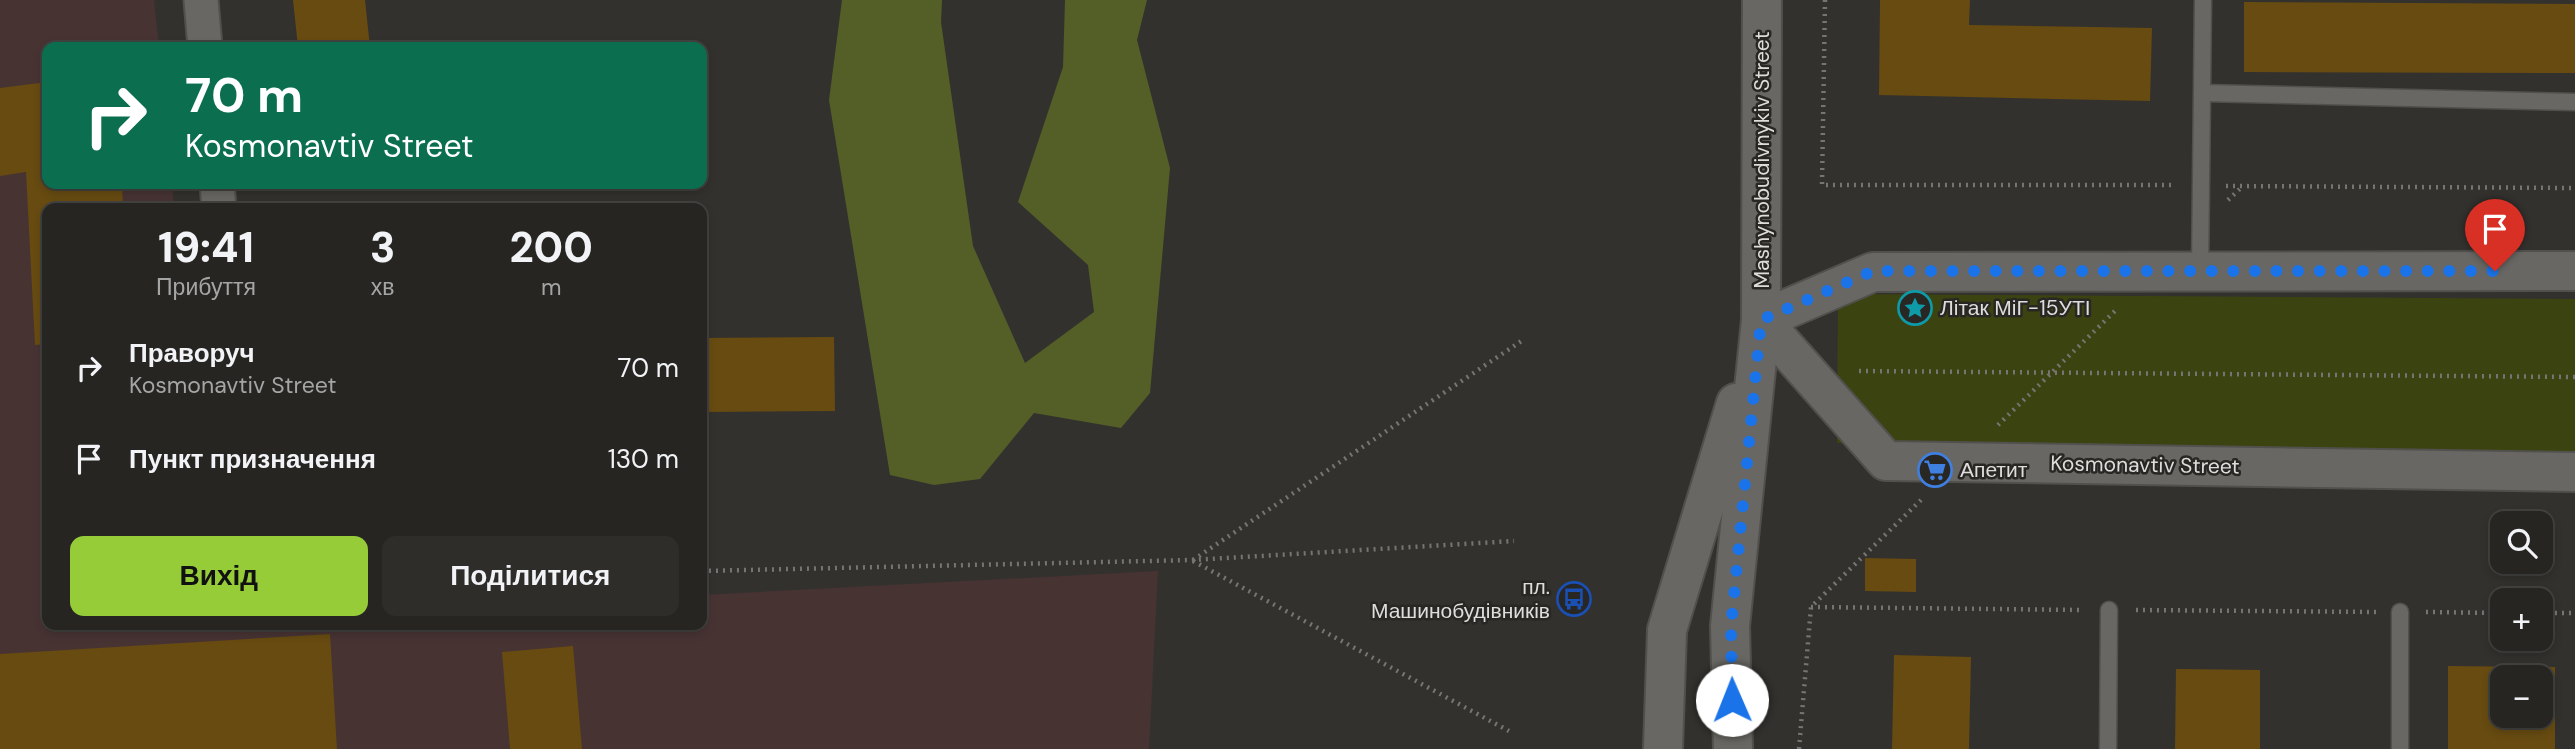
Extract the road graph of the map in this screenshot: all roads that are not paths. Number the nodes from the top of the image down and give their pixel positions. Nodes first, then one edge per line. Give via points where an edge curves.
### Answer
1 (201, 0) edge
2 (1762, 0) edge
3 (2203, 0) edge
4 (205, 42) edge
5 (2203, 93) junction
6 (2575, 102) edge
7 (2575, 271) edge
8 (2200, 272) junction
9 (1761, 320) junction
10 (2575, 472) edge
11 (2109, 610) road end
12 (2400, 612) road end
13 (1663, 749) edge
14 (1733, 749) edge
15 (2108, 749) edge
16 (2400, 749) edge

1 - 4 street
2 - 9 street, Mashynobudivnykiv Street
3 - 5 lane
5 - 6 lane
5 - 8 lane
7 - 8 street
8 - 9 street via 1873,271
9 - 10 street, Kosmonavtiv Street via 1886,461
9 - 13 street, Mashynobudivnykiv Street via 1667,630
9 - 14 street, Mashynobudivnykiv Street via 1731,626
11 - 15 lane
12 - 16 lane

